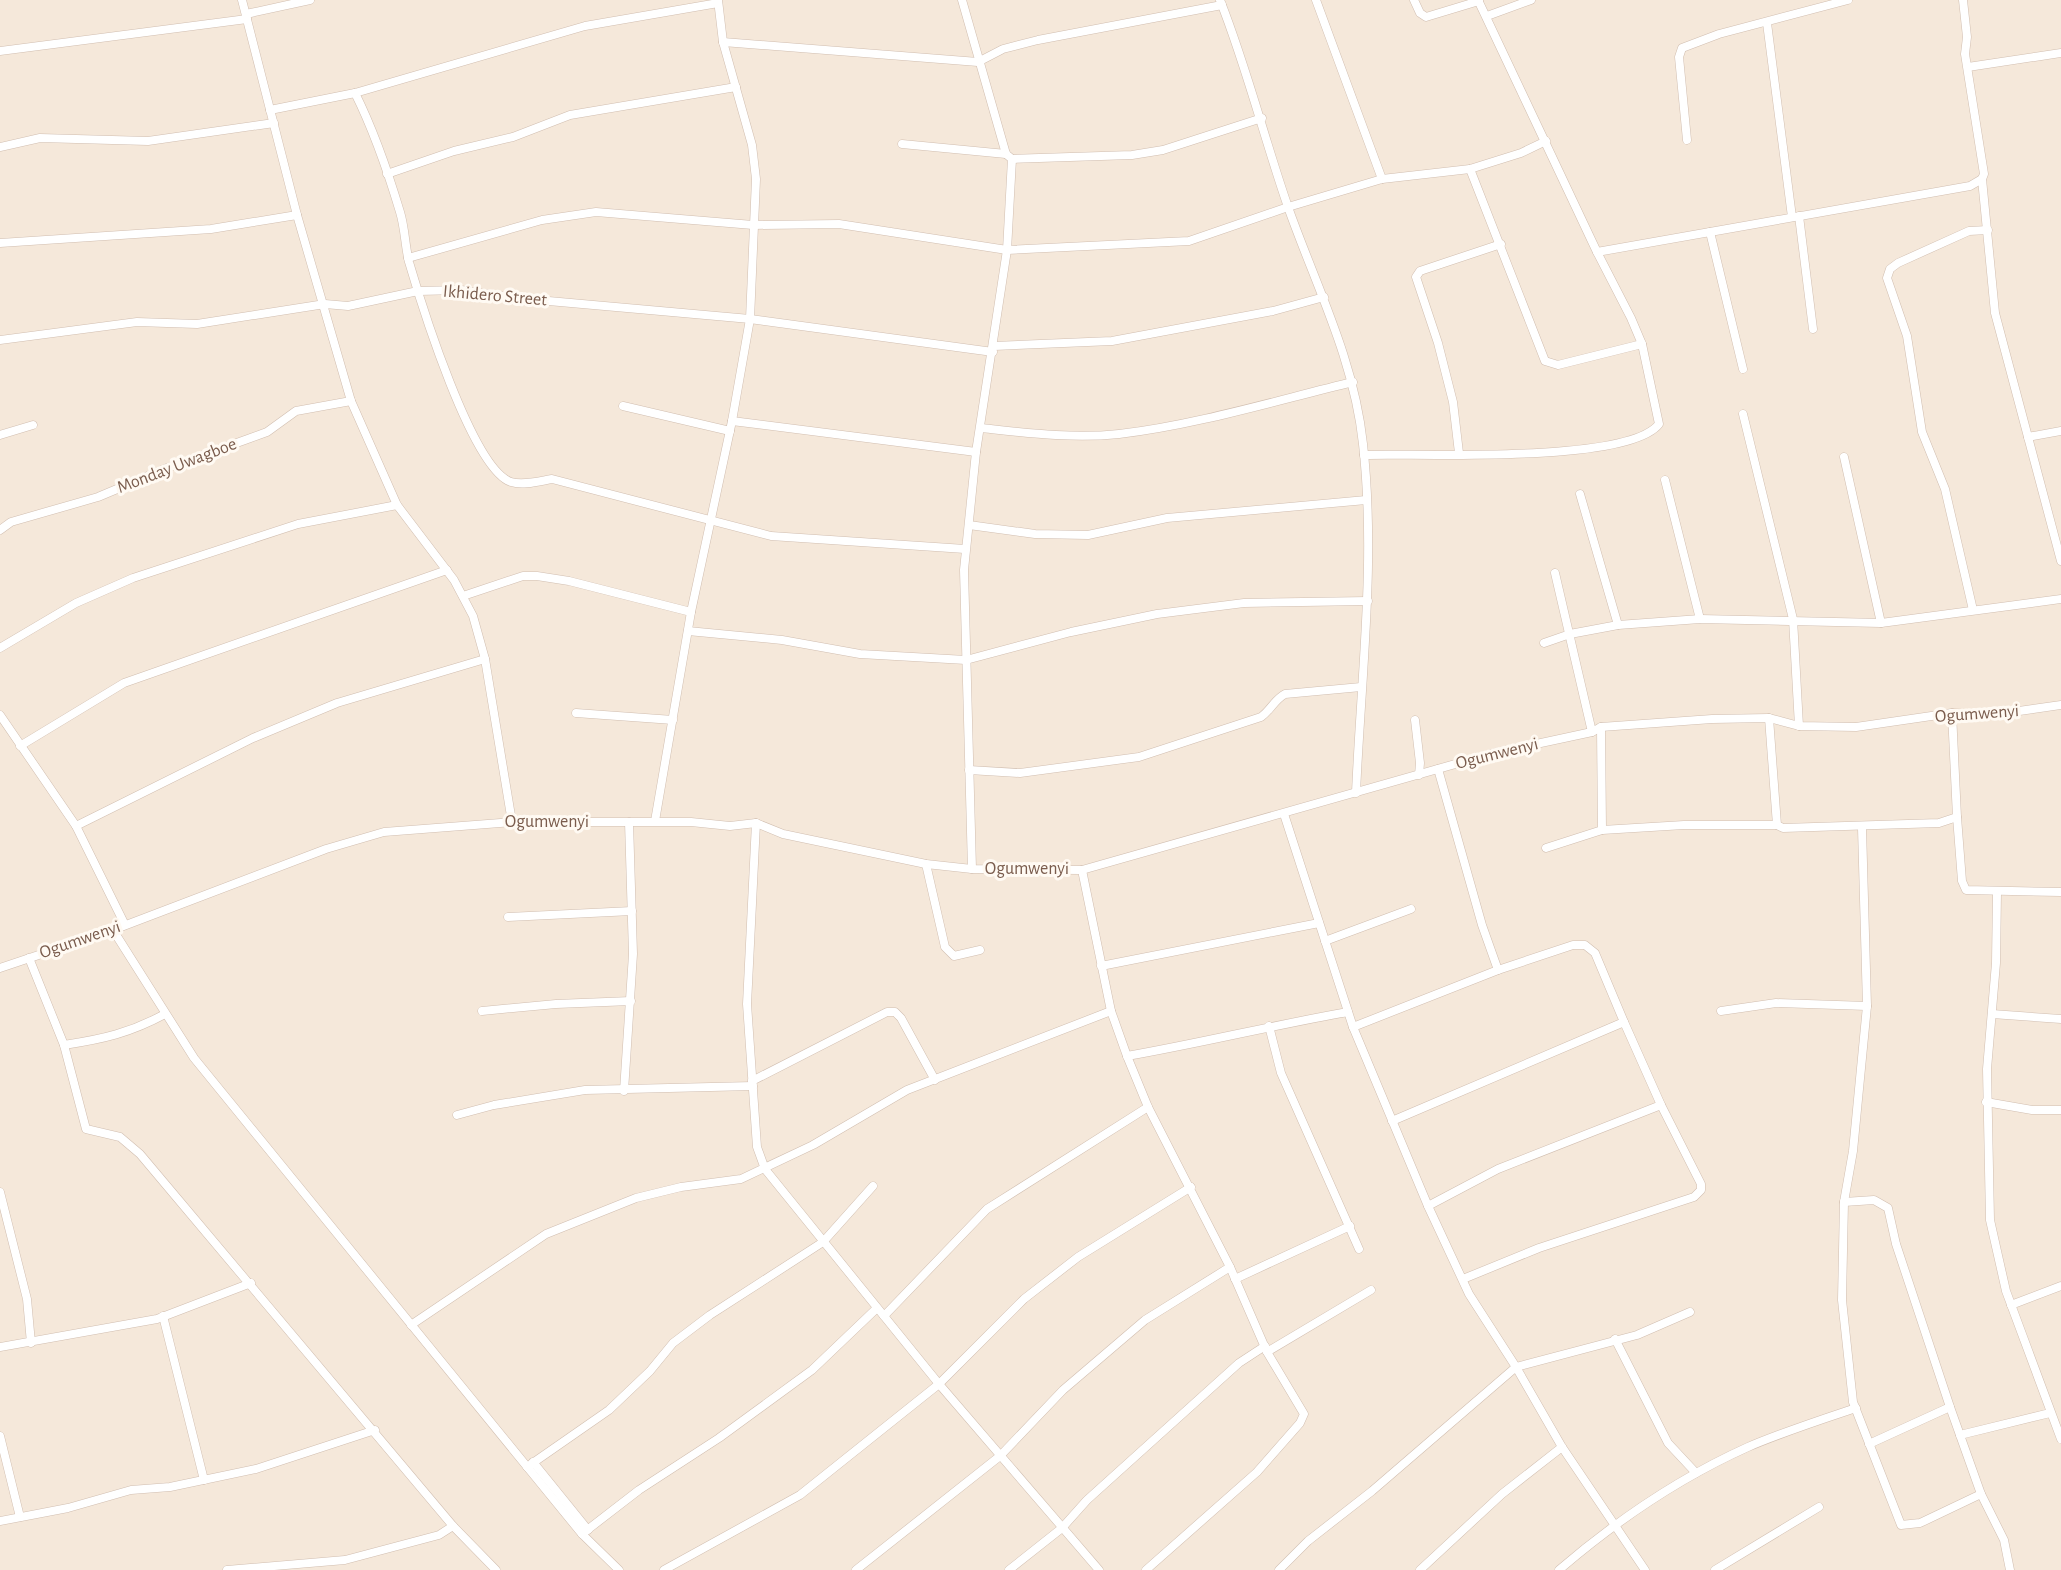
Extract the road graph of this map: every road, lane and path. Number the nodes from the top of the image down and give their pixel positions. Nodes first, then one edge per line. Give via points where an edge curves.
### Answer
1 (243, 0) edge
2 (310, 0) edge
3 (962, 0) edge
4 (1316, 0) edge
5 (1414, 0) edge
6 (1531, 0) edge
7 (1848, 0) edge
8 (1963, 0) edge
9 (718, 1) edge
10 (1479, 1) edge
11 (1221, 3) edge
12 (246, 16) junction
13 (1487, 16) junction
14 (1767, 23) junction
15 (723, 42) junction
16 (0, 51) edge
17 (2061, 52) edge
18 (978, 62) junction
19 (1968, 67) junction
20 (736, 87) junction
21 (355, 93) junction
22 (270, 110) junction
23 (1262, 118) junction
24 (274, 123) junction
25 (1686, 140) dead end
26 (1546, 141) junction
27 (902, 144) dead end
28 (0, 147) edge
29 (1009, 156) junction
30 (1470, 170) junction
31 (387, 174) junction
32 (1382, 179) junction
33 (1982, 179) junction
34 (1288, 207) junction
35 (297, 215) junction
36 (1795, 216) junction
37 (753, 225) junction
38 (1988, 230) junction
39 (1710, 232) junction
40 (0, 243) edge
41 (1502, 244) junction
42 (1007, 250) junction
43 (1597, 252) junction
44 (408, 258) junction
45 (418, 291) junction
46 (1324, 297) junction
47 (325, 304) junction
48 (750, 319) junction
49 (1813, 329) dead end
50 (0, 340) edge
51 (1642, 344) junction
52 (994, 349) junction
53 (1743, 369) dead end
54 (1353, 382) junction
55 (351, 401) junction
56 (623, 406) dead end
57 (1743, 414) dead end
58 (732, 421) junction
59 (33, 425) dead end
60 (981, 428) junction
61 (730, 431) junction
62 (2061, 431) edge
63 (0, 435) edge
64 (2028, 437) junction
65 (976, 452) junction
66 (1459, 453) junction
67 (1364, 454) junction
68 (1844, 457) dead end
69 (1665, 480) dead end
70 (1580, 494) dead end
71 (1366, 501) junction
72 (397, 505) junction
73 (709, 522) junction
74 (969, 525) junction
75 (0, 530) edge
76 (965, 549) junction
77 (2061, 561) edge
78 (447, 570) junction
79 (1555, 573) dead end
80 (463, 596) junction
81 (2061, 599) edge
82 (1368, 601) junction
83 (1973, 610) junction
84 (691, 612) junction
85 (1700, 619) junction
86 (1793, 619) junction
87 (1881, 622) junction
88 (1618, 625) junction
89 (688, 631) junction
90 (1570, 634) junction
91 (1544, 643) dead end
92 (0, 648) edge
93 (485, 659) junction
94 (966, 660) junction
95 (1361, 687) junction
96 (2061, 705) edge
97 (576, 713) dead end
98 (1952, 713) junction
99 (0, 715) edge
100 (1769, 718) junction
101 (673, 720) junction
102 (1415, 720) dead end
103 (1799, 726) junction
104 (1601, 727) junction
105 (1592, 732) junction
106 (21, 746) junction
107 (1438, 769) junction
108 (969, 770) junction
109 (1419, 775) junction
110 (1356, 793) junction
111 (1284, 814) junction
112 (1957, 817) junction
113 (655, 821) junction
114 (512, 822) junction
115 (629, 822) junction
116 (756, 823) junction
117 (1777, 825) junction
118 (76, 826) junction
119 (1863, 828) junction
120 (1602, 830) junction
121 (1546, 848) dead end
122 (926, 864) junction
123 (972, 869) junction
124 (1082, 870) junction
125 (1997, 892) junction
126 (2061, 892) edge
127 (1411, 909) dead end
128 (632, 911) junction
129 (508, 917) dead end
130 (1319, 923) junction
131 (125, 925) junction
132 (112, 930) junction
133 (1325, 941) junction
134 (980, 950) dead end
135 (28, 958) junction
136 (1101, 966) junction
137 (0, 968) edge
138 (1498, 970) junction
139 (631, 1001) junction
140 (1867, 1006) junction
141 (482, 1011) dead end
142 (1111, 1011) junction
143 (1721, 1011) dead end
144 (1348, 1012) junction
145 (165, 1014) junction
146 (1992, 1014) junction
147 (2061, 1019) edge
148 (1624, 1022) junction
149 (1269, 1026) junction
150 (1353, 1027) junction
151 (64, 1045) junction
152 (1127, 1056) junction
153 (936, 1080) junction
154 (753, 1083) junction
155 (624, 1091) junction
156 (1986, 1102) junction
157 (1662, 1105) junction
158 (1148, 1107) junction
159 (2061, 1110) edge
160 (458, 1115) dead end
161 (1392, 1121) junction
162 (765, 1169) junction
163 (873, 1186) dead end
164 (1191, 1187) junction
165 (0, 1192) edge
166 (1844, 1202) junction
167 (1428, 1206) junction
168 (1350, 1226) junction
169 (823, 1242) junction
170 (1359, 1249) dead end
171 (1230, 1267) junction
172 (1235, 1279) junction
173 (1463, 1279) junction
174 (251, 1283) junction
175 (2061, 1286) edge
176 (1371, 1290) dead end
177 (2011, 1305) junction
178 (877, 1308) junction
179 (1690, 1312) dead end
180 (163, 1316) junction
181 (884, 1316) junction
182 (411, 1324) junction
183 (1615, 1339) junction
184 (31, 1342) junction
185 (0, 1347) edge
186 (1266, 1349) junction
187 (1516, 1367) junction
188 (939, 1384) junction
189 (1950, 1407) junction
190 (1856, 1408) junction
191 (2050, 1413) junction
192 (375, 1430) junction
193 (1959, 1435) junction
194 (0, 1436) edge
195 (2061, 1438) edge
196 (1869, 1444) junction
197 (1562, 1447) junction
198 (1000, 1456) junction
199 (530, 1464) junction
200 (1696, 1473) junction
201 (204, 1480) junction
202 (1981, 1494) junction
203 (1820, 1507) dead end
204 (20, 1517) junction
205 (0, 1521) edge
206 (1615, 1524) junction
207 (453, 1526) junction
208 (1062, 1528) junction
209 (585, 1532) junction
210 (227, 1570) edge
211 (496, 1570) edge
212 (619, 1570) edge
213 (664, 1570) edge
214 (856, 1570) edge
215 (1009, 1570) edge
216 (1098, 1570) edge
217 (1146, 1570) edge
218 (1279, 1570) edge
219 (1420, 1570) edge
220 (1559, 1570) edge
221 (1645, 1570) edge
222 (1715, 1570) edge
223 (2010, 1570) edge

1 - 12 street
2 - 12 street
3 - 18 street
4 - 32 street
5 - 10 street via 1426,17
6 - 13 street
7 - 14 street
8 - 19 street
9 - 15 street
9 - 21 street via 585,26
10 - 13 street
11 - 18 street via 1038,40 1003,49
11 - 23 street
12 - 16 street
12 - 22 street
13 - 26 street
14 - 25 street via 1682,48 1679,57
14 - 36 street
15 - 18 street
15 - 20 street
17 - 19 street
18 - 29 street
19 - 33 street
20 - 31 street via 570,115 513,137 454,151
20 - 37 street via 752,145 756,179
21 - 22 street
21 - 31 street
22 - 24 street
23 - 29 street via 1163,150 1132,155
23 - 34 street
24 - 28 street via 148,141 40,138
24 - 35 street
26 - 30 street
26 - 43 street
27 - 29 street
29 - 42 street
30 - 32 street
30 - 41 street
31 - 44 street via 401,215
32 - 34 street
33 - 36 street via 1970,186
33 - 38 street
34 - 42 street via 1189,241
34 - 46 street
35 - 40 street via 211,229
35 - 47 street
36 - 39 street
36 - 49 street
37 - 42 street via 839,224
37 - 44 street via 596,212 542,220
37 - 48 street
38 - 64 street via 1995,313
38 - 83 street via 1969,231 1898,263 1890,268 1887,278 1907,336 1922,432 1945,489
39 - 43 street
39 - 53 street
41 - 51 street via 1545,361 1558,365
41 - 66 street via 1420,272 1416,277 1453,402
42 - 52 street
43 - 51 street
44 - 45 street
45 - 47 street, Ikhidero Street via 348,306
45 - 48 street, Ikhidero Street via 461,290
45 - 73 street via 441,361 482,453 505,478 512,483 552,479
46 - 52 street, Ikhidero Street via 1273,311 1112,341
46 - 54 street
47 - 50 street, Ikhidero Street via 197,324 138,322
47 - 55 street
48 - 52 street, Ikhidero Street
48 - 58 street
51 - 66 street via 1659,417 1656,429 1632,441 1552,453
52 - 60 street
54 - 60 street via 1119,434 1040,435
54 - 67 street
55 - 72 street
55 - 75 street, Monday Uwagboe via 296,411 267,432 98,497 11,522
56 - 61 street
57 - 86 street
58 - 61 street
58 - 65 street
59 - 63 street
60 - 65 street
61 - 73 street
62 - 64 street
64 - 77 street
65 - 74 street
66 - 67 street
67 - 71 street
68 - 87 street
69 - 85 street
70 - 88 street
71 - 74 street via 1167,518 1088,535 1035,534
71 - 82 street
72 - 78 street
72 - 92 street via 298,524 133,578 76,603
73 - 76 street via 771,536
73 - 84 street
74 - 76 street
76 - 94 street
78 - 80 street
78 - 106 street via 124,683
79 - 90 street
80 - 84 street via 523,576 549,577
80 - 93 street
81 - 83 street
82 - 94 street via 1244,603 1157,614
82 - 95 street
83 - 87 street
84 - 89 street
85 - 86 street
85 - 88 street
86 - 87 street
86 - 103 street
88 - 90 street
89 - 94 street via 782,640 860,654
89 - 101 street
90 - 91 street
90 - 105 street
93 - 114 street
93 - 118 street via 337,703 253,738
94 - 108 street
95 - 108 street via 1285,694 1261,717 1139,757 1020,773
95 - 110 street
96 - 98 street, Ogumwenyi via 1991,715
97 - 101 street
98 - 103 street, Ogumwenyi via 1881,725
98 - 112 street
99 - 106 street
100 - 103 street, Ogumwenyi
100 - 104 street, Ogumwenyi
100 - 117 street
101 - 113 street
102 - 109 street
104 - 105 street, Ogumwenyi
104 - 120 street
105 - 107 street, Ogumwenyi
106 - 118 street
107 - 109 street, Ogumwenyi
107 - 138 street
108 - 123 street
109 - 110 street, Ogumwenyi
110 - 111 street, Ogumwenyi
111 - 124 street, Ogumwenyi
111 - 130 street
112 - 119 street via 1939,823
112 - 125 street via 1966,890
113 - 115 street, Ogumwenyi
113 - 116 street, Ogumwenyi via 730,826
114 - 115 street, Ogumwenyi
114 - 131 street, Ogumwenyi via 384,832 326,849
115 - 128 street
116 - 122 street, Ogumwenyi via 783,834
116 - 154 street via 747,1004
117 - 119 street
117 - 120 street
118 - 131 street
119 - 140 street
120 - 121 street
122 - 123 street, Ogumwenyi
122 - 134 street via 945,947 954,956
123 - 124 street, Ogumwenyi
124 - 136 street
125 - 126 street
125 - 146 street
127 - 133 street
128 - 129 street
128 - 139 street
130 - 133 street
130 - 136 street
131 - 132 street, Ogumwenyi
132 - 135 street, Ogumwenyi
132 - 145 street
133 - 144 street
135 - 137 street, Ogumwenyi
135 - 151 street
136 - 142 street
138 - 148 street via 1573,945 1585,945 1595,952
138 - 150 street
139 - 141 street
139 - 155 street
140 - 143 street via 1776,1003
140 - 166 street
142 - 152 street
142 - 153 street
144 - 149 street
144 - 150 street
145 - 151 street via 110,1038
145 - 182 street via 201,1067
146 - 147 street
146 - 156 street
148 - 157 street
148 - 161 street
149 - 152 street
149 - 168 street via 1281,1073
150 - 161 street
151 - 174 street via 86,1129 120,1137 140,1154
152 - 158 street
153 - 154 street via 901,1018 895,1012 887,1012
153 - 162 street via 885,1101
154 - 155 street
154 - 162 street via 757,1147
155 - 160 street via 585,1090
156 - 159 street via 2032,1110
156 - 177 street via 1990,1220
157 - 167 street via 1498,1169
157 - 173 street via 1701,1184 1694,1197 1539,1248
158 - 164 street
158 - 181 street via 987,1209
161 - 167 street
162 - 169 street
162 - 182 street via 741,1179 636,1198 546,1234
163 - 169 street
164 - 171 street
164 - 188 street via 1078,1257 1024,1299
165 - 184 street via 27,1299
166 - 189 street via 1874,1200 1888,1208 1896,1244
166 - 190 street via 1842,1300
167 - 173 street
168 - 170 street
168 - 172 street
169 - 178 street
169 - 199 street via 673,1343 609,1410
171 - 172 street
171 - 198 street via 1145,1320 1063,1390
172 - 186 street
173 - 187 street
174 - 180 street
174 - 192 street
175 - 177 street
176 - 186 street
177 - 191 street
178 - 181 street
178 - 209 street via 812,1370
179 - 183 street via 1637,1335
180 - 184 street
180 - 201 street
181 - 188 street
182 - 199 street
183 - 187 street
183 - 200 street via 1668,1443
184 - 185 street
186 - 208 street via 1239,1363
186 - 217 street via 1300,1404 1304,1414 1300,1424 1257,1472
187 - 197 street
187 - 218 street via 1308,1541
188 - 198 street
188 - 213 street via 800,1495
189 - 193 street
189 - 196 street
190 - 196 street
190 - 200 street via 1748,1447
191 - 193 street
191 - 195 street
192 - 201 street via 256,1469
192 - 207 street
193 - 202 street
194 - 204 street
196 - 202 street via 1901,1526 1920,1523
197 - 206 street
197 - 219 street via 1502,1494
198 - 208 street
198 - 214 street
199 - 209 street
200 - 206 street
201 - 204 street via 131,1490
202 - 223 street via 2004,1540
203 - 222 street
204 - 205 street
206 - 220 street
206 - 221 street
207 - 210 street via 439,1535 345,1560
207 - 211 street
208 - 215 street
208 - 216 street
209 - 212 street

